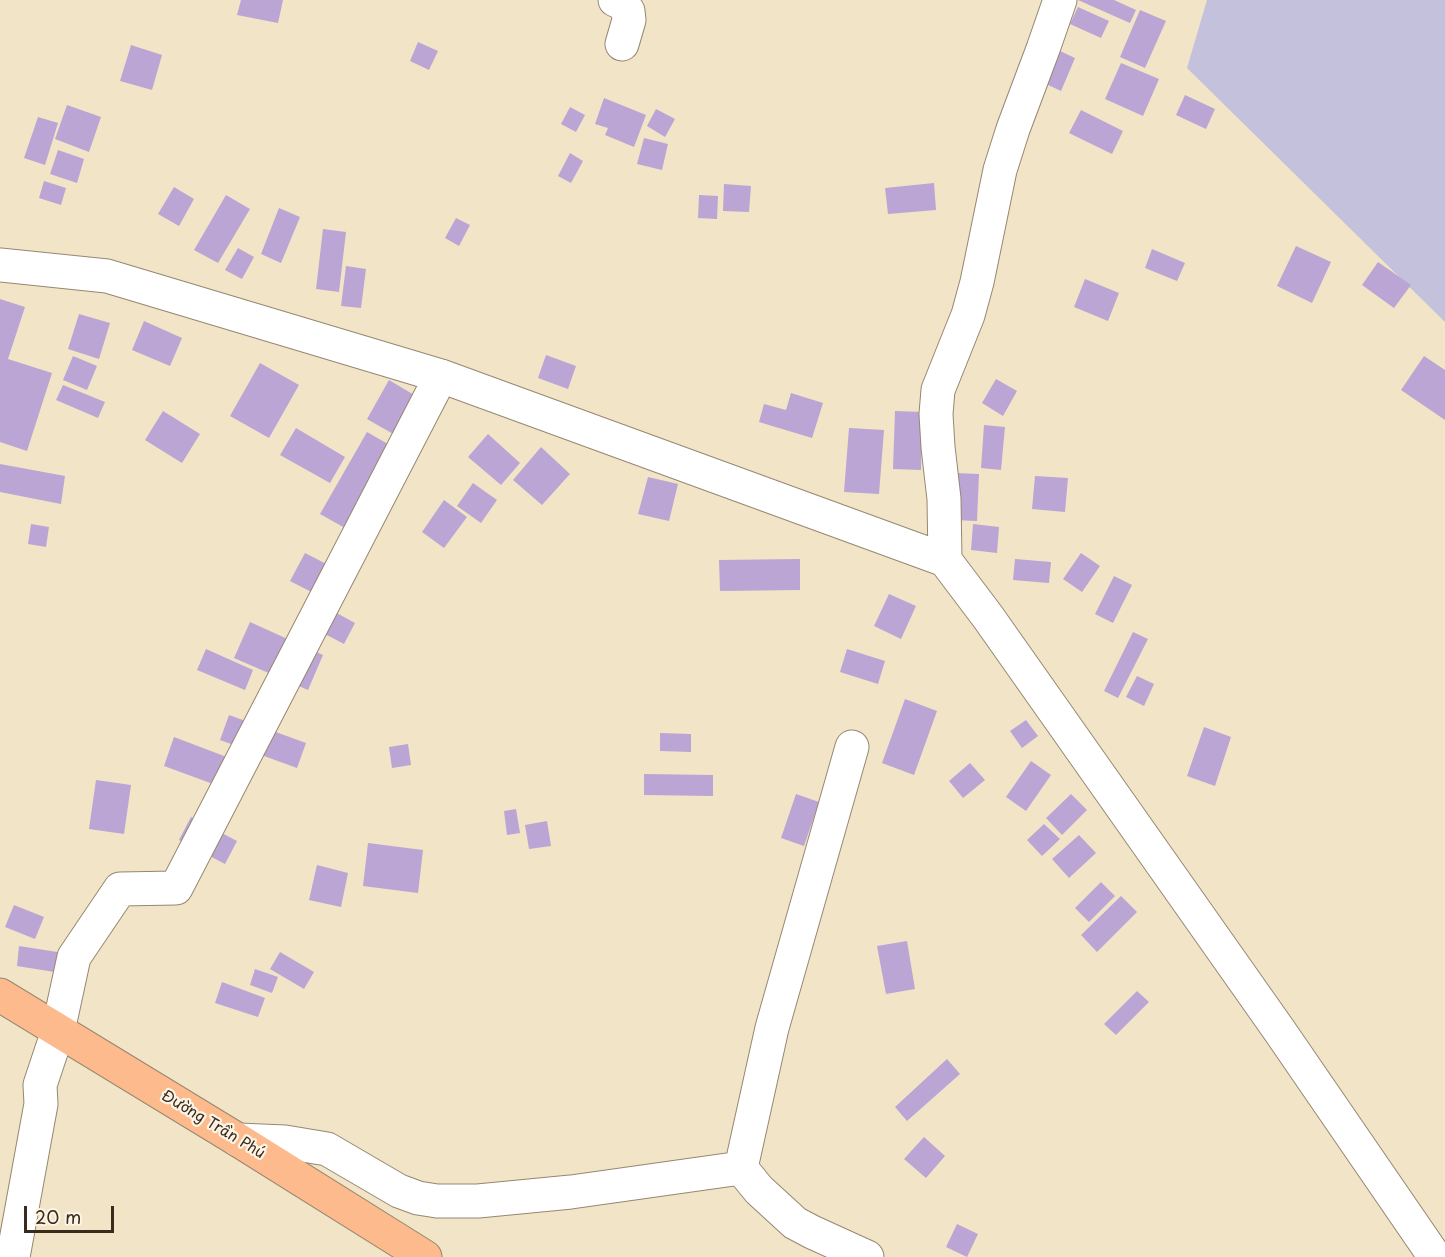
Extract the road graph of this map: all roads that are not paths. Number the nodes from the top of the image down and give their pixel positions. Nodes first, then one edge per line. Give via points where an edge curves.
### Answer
1 (615, 0) edge
2 (1060, 0) edge
3 (622, 44) dead end
4 (0, 265) edge
5 (441, 375) junction
6 (945, 560) junction
7 (852, 747) dead end
8 (0, 995) edge
9 (58, 1031) junction
10 (238, 1140) junction
11 (741, 1168) junction
12 (13, 1257) edge
13 (424, 1257) edge
14 (867, 1257) edge
15 (1435, 1257) edge

1 - 3 street via 628,11
2 - 6 street via 1000,170 968,315 939,390 936,414
4 - 5 street via 107,276
5 - 6 street
5 - 9 street via 176,888 120,889 74,957
6 - 15 street via 1266,1011
7 - 11 street via 772,1028
8 - 9 main road, Đường Trần Phú
9 - 10 main road, Đường Trần Phú
9 - 12 street via 40,1085 41,1104
10 - 11 street via 327,1149 399,1191 437,1201 571,1192
10 - 13 main road, Đường Trần Phú
11 - 14 street via 795,1223

